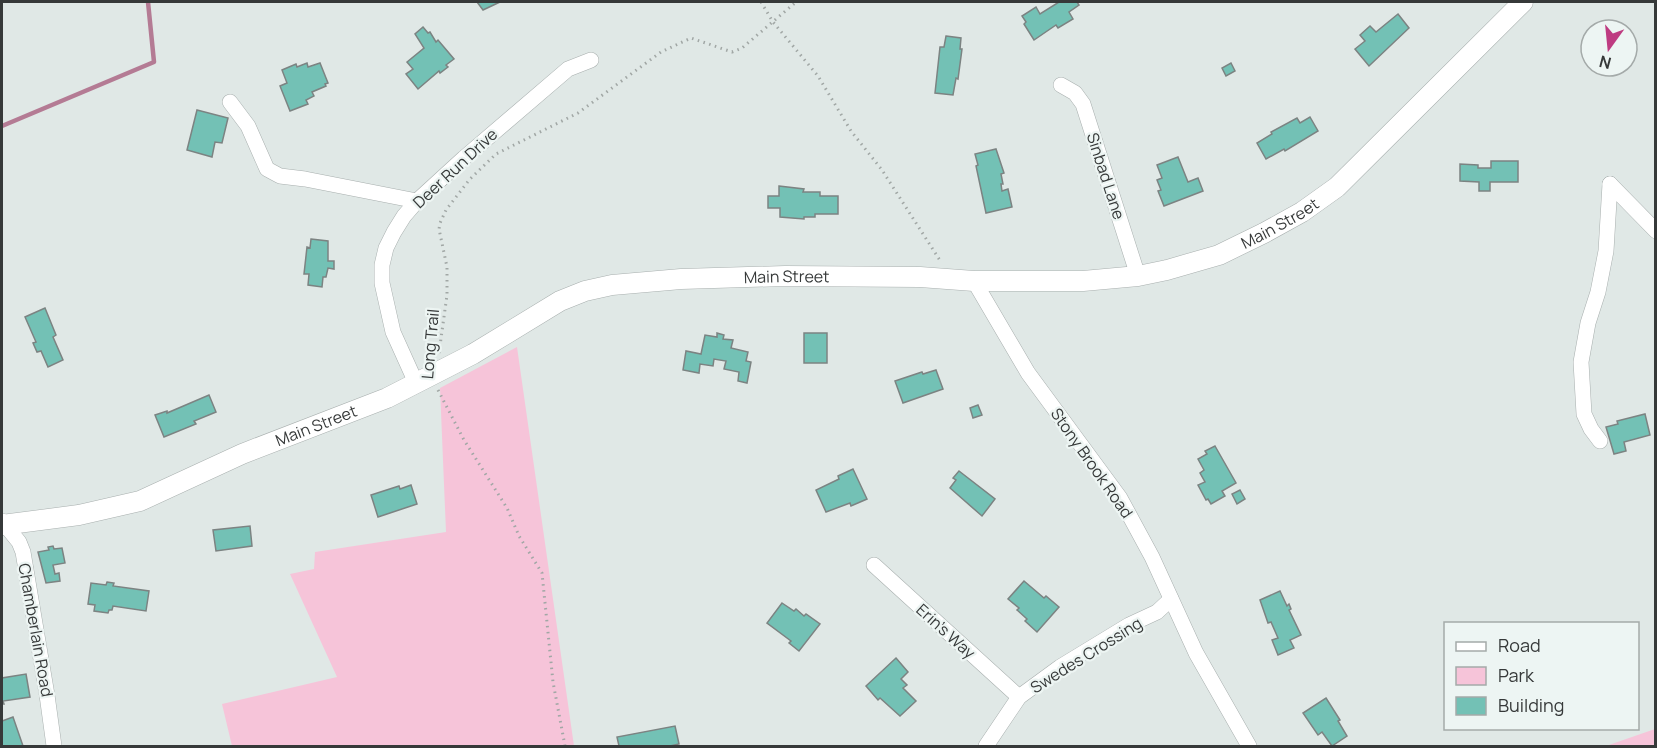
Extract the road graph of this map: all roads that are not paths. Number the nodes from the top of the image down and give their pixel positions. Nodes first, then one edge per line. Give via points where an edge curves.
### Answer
1 (1523, 2) edge
2 (591, 60) dead end
3 (1061, 85) dead end
4 (230, 102) dead end
5 (417, 201) junction
6 (1656, 231) edge
7 (1138, 276) junction
8 (974, 281) junction
9 (416, 383) junction
10 (1600, 441) dead end
11 (3, 524) edge
12 (874, 565) dead end
13 (1172, 599) junction
14 (1019, 697) junction
15 (54, 747) edge
16 (986, 747) edge
17 (1249, 747) edge

1 - 7 main road, Main Street via 1337,187 1302,212 1219,255
2 - 5 street, Deer Run Drive via 568,69
3 - 7 street, Sinbad Lane via 1075,93 1083,104
4 - 5 street via 248,126 267,169 280,176
5 - 9 street, Deer Run Drive via 394,232 382,265 393,332
6 - 10 street via 1610,184 1606,251 1581,362 1584,414
7 - 8 main road, Main Street via 1083,281
8 - 9 main road, Main Street via 785,276 612,285 560,302
8 - 13 street, Stony Brook Road via 1028,373 1120,498
9 - 11 main road, Main Street via 242,454 140,501 79,515
11 - 15 street, Chamberlain Road via 23,552
12 - 14 street, Erin's Way
13 - 14 street, Swedes Crossing via 1157,612 1060,667
13 - 17 street, Stony Brook Road via 1196,653
14 - 16 street, Swedes Crossing

